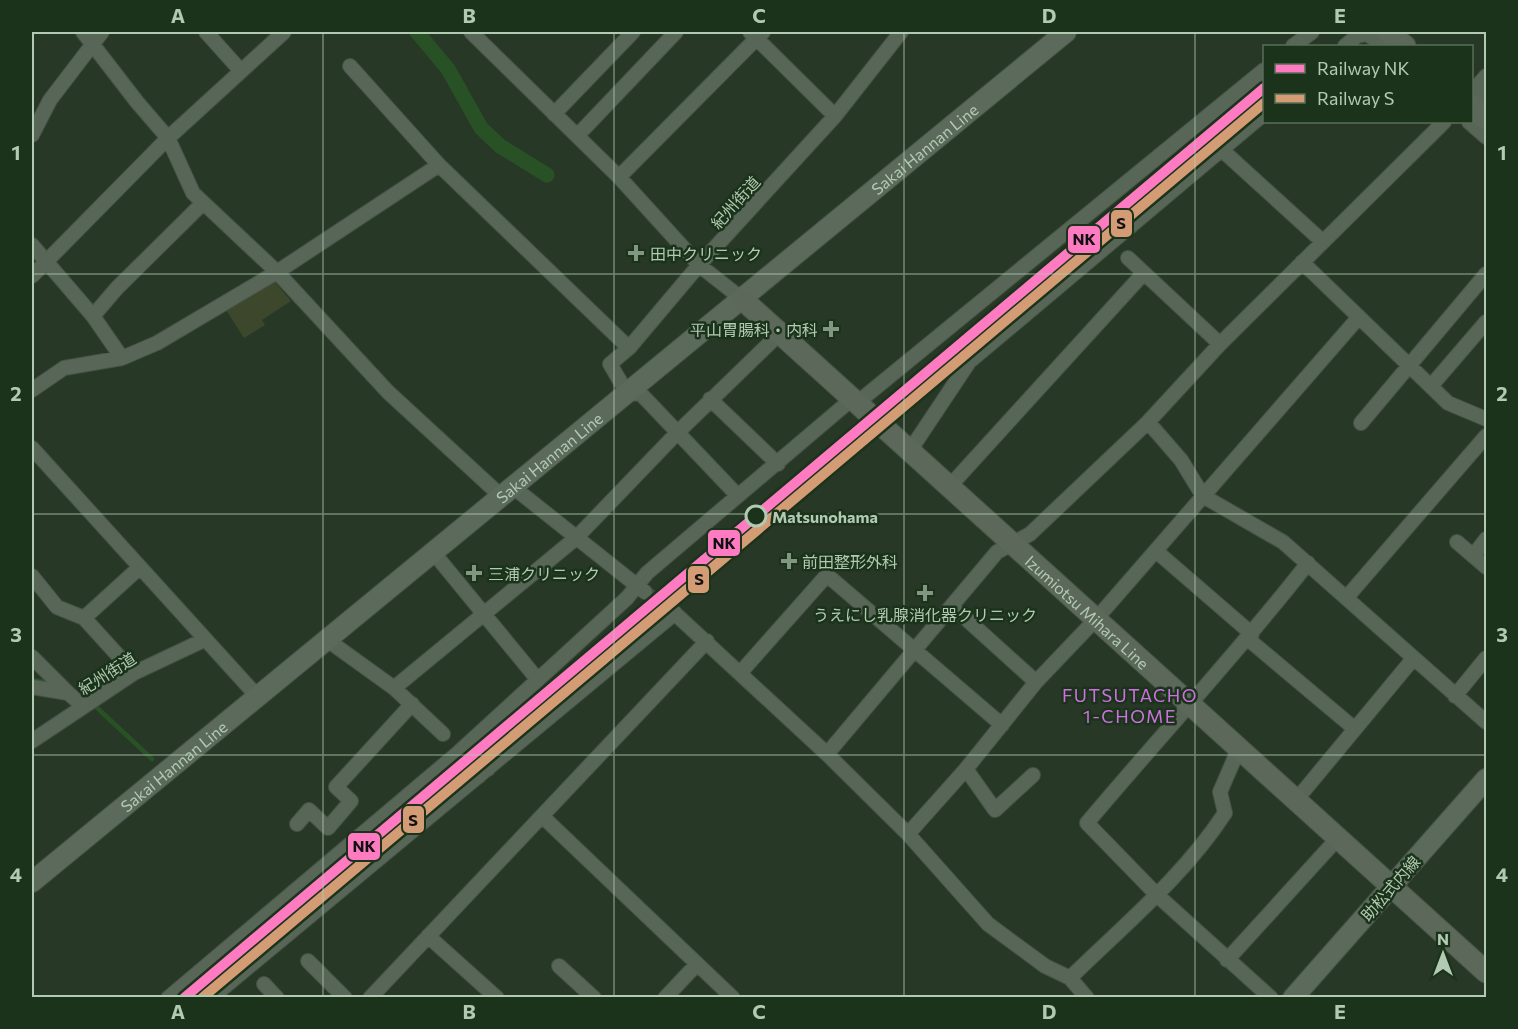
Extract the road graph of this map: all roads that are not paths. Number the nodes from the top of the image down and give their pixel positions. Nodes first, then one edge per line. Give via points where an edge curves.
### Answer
1 (83, 32) edge
2 (102, 32) edge
3 (206, 32) edge
4 (284, 32) edge
5 (471, 32) edge
6 (633, 32) edge
7 (676, 32) edge
8 (1066, 32) edge
9 (1312, 32) edge
10 (1388, 32) edge
11 (897, 33) edge
12 (756, 34) edge
13 (93, 43) junction
14 (1294, 45) edge
15 (1346, 45) edge
16 (1383, 45) edge
17 (1404, 45) edge
18 (350, 66) dead end
19 (241, 71) junction
20 (1263, 71) edge
21 (1486, 76) edge
22 (1476, 103) edge
23 (554, 114) junction
24 (1263, 115) edge
25 (835, 116) junction
26 (1443, 123) edge
27 (32, 135) edge
28 (577, 136) junction
29 (1486, 137) edge
30 (168, 138) junction
31 (1222, 150) junction
32 (439, 165) junction
33 (619, 177) junction
34 (203, 203) junction
35 (1322, 241) junction
36 (32, 245) edge
37 (1128, 258) dead end
38 (46, 261) junction
39 (1302, 262) junction
40 (699, 265) junction
41 (277, 272) junction
42 (1143, 274) junction
43 (1486, 274) edge
44 (32, 276) edge
45 (742, 299) junction
46 (93, 316) junction
47 (1359, 317) junction
48 (1486, 322) edge
49 (779, 334) junction
50 (1220, 344) junction
51 (629, 348) junction
52 (122, 358) junction
53 (1409, 365) junction
54 (1431, 386) junction
55 (32, 390) edge
56 (627, 393) junction
57 (710, 399) junction
58 (855, 401) junction
59 (1486, 419) edge
60 (1148, 422) junction
61 (1361, 423) dead end
62 (677, 433) junction
63 (1486, 436) edge
64 (32, 448) edge
65 (909, 452) junction
66 (778, 464) junction
67 (949, 486) junction
68 (507, 491) junction
69 (738, 496) junction
70 (1203, 496) junction
71 (576, 538) junction
72 (1486, 539) edge
73 (1457, 542) dead end
74 (1012, 543) junction
75 (1156, 551) junction
76 (433, 552) junction
77 (1473, 556) junction
78 (1308, 563) junction
79 (1486, 567) edge
80 (139, 568) junction
81 (32, 576) edge
82 (641, 589) junction
83 (1347, 597) junction
84 (952, 606) junction
85 (483, 615) junction
86 (84, 618) junction
87 (1097, 618) junction
88 (1250, 636) junction
89 (326, 639) junction
90 (204, 640) junction
91 (707, 641) junction
92 (917, 649) junction
93 (32, 657) edge
94 (1486, 658) edge
95 (1413, 659) junction
96 (741, 672) junction
97 (134, 673) junction
98 (538, 680) junction
99 (1036, 682) junction
100 (32, 687) edge
101 (394, 688) junction
102 (68, 693) junction
103 (257, 696) junction
104 (1455, 696) junction
105 (1189, 703) junction
106 (412, 704) junction
107 (83, 706) junction
108 (1486, 722) edge
109 (1002, 725) junction
110 (1355, 729) junction
111 (443, 734) dead end
112 (32, 741) edge
113 (1239, 748) junction
114 (462, 749) junction
115 (828, 753) junction
116 (966, 769) junction
117 (484, 773) junction
118 (1033, 775) dead end
119 (1486, 778) edge
120 (1297, 799) junction
121 (542, 816) junction
122 (297, 824) dead end
123 (908, 834) junction
124 (1338, 838) junction
125 (32, 882) edge
126 (1392, 887) junction
127 (1157, 895) junction
128 (428, 936) junction
129 (1227, 960) junction
130 (308, 961) dead end
131 (697, 964) junction
132 (559, 966) dead end
133 (1485, 967) edge
134 (1070, 978) junction
135 (264, 984) dead end
136 (377, 995) edge
137 (168, 998) edge
138 (211, 998) edge
139 (277, 998) edge
140 (345, 998) edge
141 (497, 998) edge
142 (594, 998) edge
143 (665, 998) edge
144 (733, 998) edge
145 (1088, 998) edge
146 (1271, 998) edge
147 (1293, 998) edge

1 - 13 street
2 - 13 street
3 - 19 street
4 - 19 street
5 - 23 street
6 - 23 street
7 - 28 street
8 - 45 main road, Sakai Hannan Line
9 - 14 street
10 - 17 main road
11 - 25 street, 紀州街道
12 - 25 street
12 - 33 street
13 - 27 street via 50,100
13 - 30 street
15 - 16 street via 1367,34
18 - 32 street
19 - 30 street
20 - 58 street
21 - 22 street
22 - 29 street
23 - 28 street
24 - 31 street
25 - 40 street, 紀州街道
26 - 35 street
28 - 33 street
30 - 34 street via 193,193
30 - 38 street
31 - 35 street
31 - 65 street via 969,362
32 - 41 street
32 - 51 street
33 - 40 street
34 - 41 street
34 - 46 street
35 - 39 street
36 - 38 street
37 - 42 street
38 - 44 street
38 - 46 street
39 - 47 street
39 - 50 street
40 - 45 street
40 - 51 street, 紀州街道
41 - 52 street via 157,343
41 - 68 street via 388,392
42 - 50 street
42 - 67 street
43 - 53 street
45 - 49 main road, Izumiotsu Mihara Line
45 - 56 main road, Sakai Hannan Line
46 - 52 street
47 - 53 street
47 - 70 street
48 - 54 street
49 - 57 street
49 - 58 main road, Izumiotsu Mihara Line
50 - 60 street
51 - 56 street, 紀州街道 via 610,364
52 - 55 street via 64,368
53 - 54 street
53 - 61 street
54 - 59 street via 1449,403
56 - 62 street via 641,394
56 - 68 main road, Sakai Hannan Line
57 - 62 street
57 - 66 street
58 - 65 main road, Izumiotsu Mihara Line
58 - 66 street
60 - 70 street via 1181,460
60 - 74 street via 1029,534
62 - 69 street
62 - 71 street
63 - 83 street
64 - 80 street
65 - 67 main road, Izumiotsu Mihara Line
66 - 69 street
67 - 74 main road, Izumiotsu Mihara Line
68 - 71 street
68 - 76 main road, Sakai Hannan Line
69 - 82 street via 647,573
70 - 75 street
70 - 78 street via 1284,542
71 - 82 street
71 - 85 street
72 - 77 street
73 - 77 street
74 - 84 street via 997,552
74 - 87 main road, Izumiotsu Mihara Line
75 - 87 street
75 - 88 street
76 - 85 street
76 - 89 main road, Sakai Hannan Line
77 - 79 street
78 - 83 street
78 - 88 street
80 - 86 street
80 - 90 street
81 - 86 street via 57,607
82 - 98 street
83 - 95 street
84 - 92 street
84 - 99 street
85 - 98 street
85 - 101 street
86 - 97 street
87 - 99 street
87 - 105 main road, Izumiotsu Mihara Line
88 - 105 street
88 - 110 street
89 - 101 street
89 - 103 main road, Sakai Hannan Line
90 - 97 street, 紀州街道
90 - 103 street
91 - 96 street
91 - 117 street via 671,610
91 - 121 street
92 - 96 street via 827,574
92 - 109 street
92 - 115 street
93 - 102 street
94 - 104 street
95 - 104 street
95 - 110 street
96 - 115 street
97 - 107 street, 紀州街道
98 - 114 street
99 - 109 street
100 - 102 street
101 - 106 street
102 - 107 street
103 - 125 main road, Sakai Hannan Line
104 - 108 street
105 - 113 main road, Izumiotsu Mihara Line
105 - 127 street via 1087,823
106 - 111 street
106 - 122 street via 336,788 351,801 328,828 309,810
107 - 112 street, 紀州街道
109 - 116 street
110 - 120 street
113 - 120 main road, Izumiotsu Mihara Line
113 - 127 street via 1220,792 1225,813 1202,847
114 - 117 street
114 - 137 street
115 - 123 street
116 - 118 street via 995,810
116 - 123 street
117 - 138 street
119 - 126 main road, 助松式内線
120 - 124 main road, Izumiotsu Mihara Line
121 - 128 street
121 - 131 street
123 - 134 street via 988,924 1045,966
124 - 126 main road, Izumiotsu Mihara Line
124 - 129 street
126 - 133 main road, Izumiotsu Mihara Line
126 - 147 main road, 助松式内線
127 - 129 street
127 - 134 street
128 - 136 street
128 - 141 street
129 - 146 street
130 - 140 street
131 - 143 street
131 - 144 street
132 - 142 street
134 - 145 street
135 - 139 street

